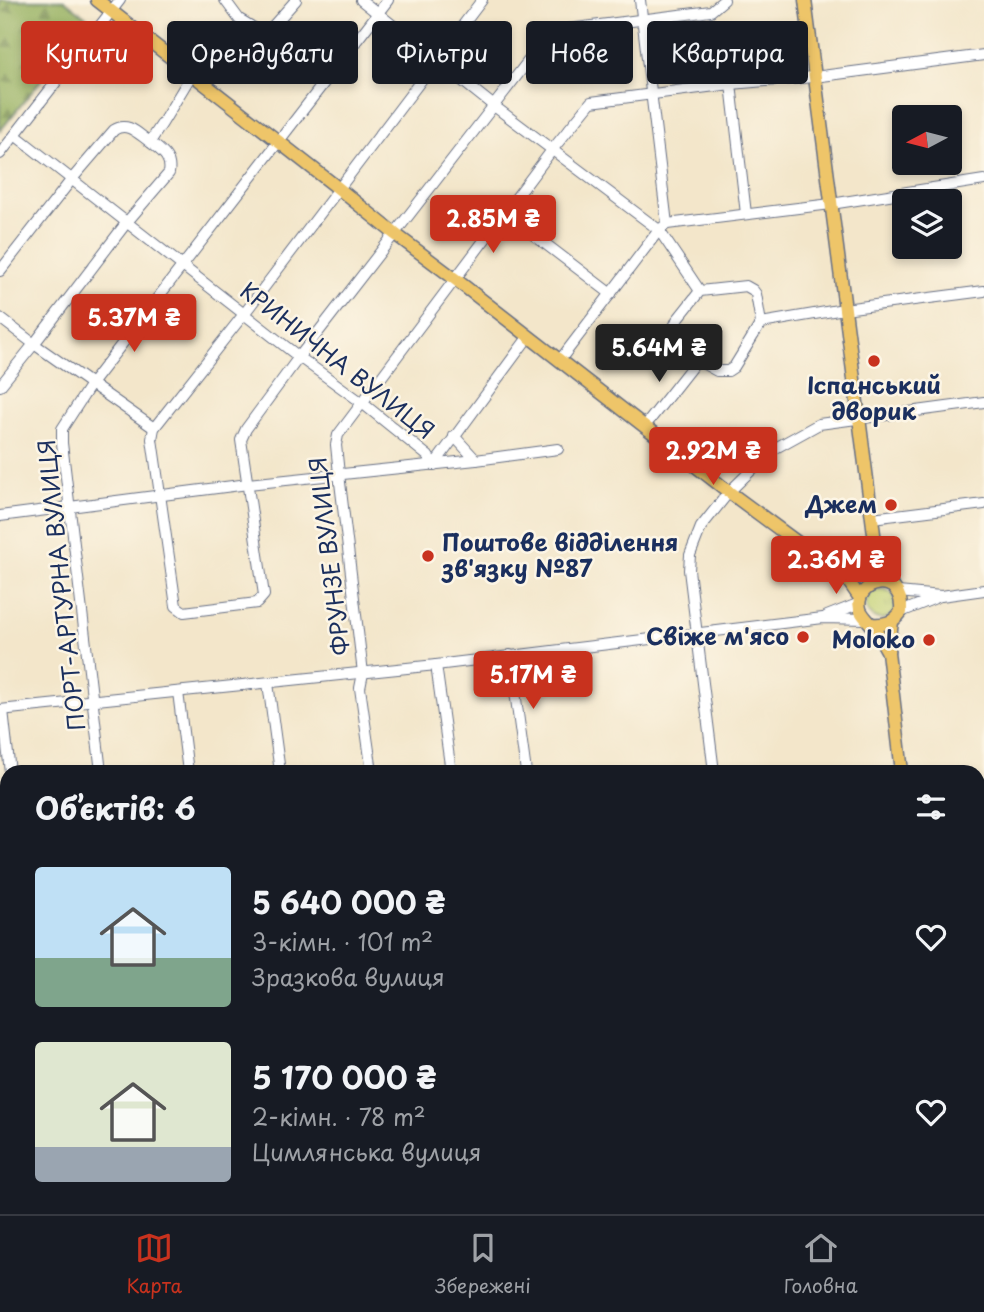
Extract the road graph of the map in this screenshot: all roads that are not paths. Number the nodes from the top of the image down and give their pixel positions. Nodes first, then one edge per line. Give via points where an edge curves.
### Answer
1 (97, 0) edge
2 (120, 0) edge
3 (225, 0) edge
4 (296, 0) edge
5 (361, 0) edge
6 (388, 0) edge
7 (482, 0) edge
8 (640, 0) edge
9 (724, 0) edge
10 (804, 0) edge
11 (111, 11) junction
12 (378, 13) junction
13 (642, 20) junction
14 (388, 21) edge
15 (466, 21) edge
16 (167, 55) edge
17 (984, 55) edge
18 (814, 77) junction
19 (808, 78) edge
20 (186, 84) edge
21 (205, 84) edge
22 (418, 84) edge
23 (466, 84) edge
24 (731, 84) joint
25 (652, 94) junction
26 (494, 106) junction
27 (15, 135) junction
28 (278, 141) junction
29 (150, 142) junction
30 (552, 150) junction
31 (0, 155) edge
32 (72, 180) junction
33 (984, 180) edge
34 (338, 188) junction
35 (831, 204) junction
36 (505, 213) junction
37 (746, 214) junction
38 (127, 222) junction
39 (663, 227) junction
40 (395, 234) junction
41 (183, 266) junction
42 (0, 271) edge
43 (455, 279) junction
44 (700, 291) junction
45 (984, 291) edge
46 (611, 294) junction
47 (844, 309) junction
48 (244, 314) junction
49 (0, 318) edge
50 (761, 323) junction
51 (529, 337) junction
52 (34, 344) junction
53 (299, 358) junction
54 (560, 360) junction
55 (697, 360) junction
56 (91, 384) junction
57 (0, 386) edge
58 (361, 402) junction
59 (984, 402) edge
60 (858, 418) junction
61 (645, 426) junction
62 (153, 428) junction
63 (454, 436) junction
64 (558, 449) dead end
65 (476, 460) junction
66 (434, 465) junction
67 (339, 474) junction
68 (248, 484) junction
69 (729, 492) junction
70 (161, 496) junction
71 (984, 504) edge
72 (69, 508) junction
73 (0, 516) edge
74 (872, 518) junction
75 (877, 557) junction
76 (847, 579) junction
77 (870, 585) junction
78 (894, 588) junction
79 (984, 590) edge
80 (941, 596) junction
81 (860, 601) junction
82 (901, 612) junction
83 (823, 618) junction
84 (869, 621) junction
85 (892, 622) junction
86 (697, 634) junction
87 (888, 652) junction
88 (510, 655) junction
89 (436, 665) junction
90 (363, 673) junction
91 (268, 683) junction
92 (178, 692) junction
93 (94, 700) junction
94 (2, 710) edge
95 (9, 765) edge
96 (100, 765) edge
97 (187, 765) edge
98 (279, 765) edge
99 (371, 765) edge
100 (450, 765) edge
101 (525, 765) edge
102 (714, 765) edge
103 (901, 765) edge

1 - 11 main road
2 - 11 street
3 - 4 street via 239,19 260,31 272,27
5 - 12 street
6 - 12 street, ПОРТ-АРТУРНА ВУЛИЦЯ
7 - 15 street
8 - 13 street
9 - 13 street via 711,11
10 - 18 main road
11 - 16 main road
11 - 27 street
12 - 14 street
12 - 28 street, ПОРТ-АРТУРНА ВУЛИЦЯ
13 - 25 street
13 - 26 street via 552,34
17 - 18 street, ФРУНЗЕ ВУЛИЦЯ
18 - 19 street, ФРУНЗЕ ВУЛИЦЯ
18 - 35 main road
20 - 29 street
21 - 28 main road
22 - 34 street
23 - 26 street
24 - 25 street, ФРУНЗЕ ВУЛИЦЯ
24 - 37 street
25 - 30 street, ФРУНЗЕ ВУЛИЦЯ via 591,102
25 - 39 street
26 - 30 street
26 - 40 street
27 - 31 street
27 - 32 street, КРИНИЧНА ВУЛИЦЯ
28 - 34 main road
28 - 41 street, ПОРТ-АРТУРНА ВУЛИЦЯ
29 - 32 street via 121,126
29 - 38 street via 166,154 169,173
30 - 36 street, ФРУНЗЕ ВУЛИЦЯ
30 - 39 street
32 - 38 street, КРИНИЧНА ВУЛИЦЯ
32 - 42 street
33 - 35 street
34 - 40 main road
34 - 48 street
35 - 37 street
35 - 47 main road
36 - 43 street, ФРУНЗЕ ВУЛИЦЯ
36 - 46 street
37 - 39 street
38 - 41 street, КРИНИЧНА ВУЛИЦЯ
38 - 52 street
39 - 44 street
39 - 46 street
40 - 43 main road
40 - 53 street
41 - 48 street, КРИНИЧНА ВУЛИЦЯ
41 - 56 street, ПОРТ-АРТУРНА ВУЛИЦЯ
43 - 51 main road
43 - 58 street, ФРУНЗЕ ВУЛИЦЯ
44 - 50 street via 749,287
44 - 55 street via 673,329 677,344
45 - 47 street
46 - 54 street
47 - 50 street
47 - 60 main road
48 - 53 street, КРИНИЧНА ВУЛИЦЯ
48 - 62 street
49 - 52 street
50 - 55 street via 731,370 717,371
51 - 54 main road
51 - 63 street
52 - 56 street
52 - 57 street
53 - 58 street, КРИНИЧНА ВУЛИЦЯ
53 - 68 street via 241,440
54 - 61 main road
55 - 61 street
56 - 62 street
56 - 72 street, ПОРТ-АРТУРНА ВУЛИЦЯ via 62,429
58 - 66 street, КРИНИЧНА ВУЛИЦЯ
58 - 67 street, ФРУНЗЕ ВУЛИЦЯ via 338,435
59 - 60 street
60 - 69 street via 819,424 772,450
60 - 74 main road
61 - 69 main road
62 - 70 street
63 - 65 street
63 - 66 street
64 - 65 street
65 - 66 street
66 - 67 street
67 - 68 street
67 - 90 street, ФРУНЗЕ ВУЛИЦЯ
68 - 70 street
68 - 70 street via 264,595 257,603 184,612 176,606
69 - 76 main road
69 - 86 street via 701,527 690,555
70 - 72 street
71 - 74 street
72 - 73 street
72 - 93 street, ПОРТ-АРТУРНА ВУЛИЦЯ
74 - 75 main road
75 - 77 main road
75 - 78 main road
76 - 77 main road
76 - 81 main road
77 - 78 main road
77 - 81 main road
78 - 80 street
78 - 82 main road via 902,602
79 - 80 street
80 - 82 street
81 - 83 street
81 - 84 main road via 861,612
82 - 85 main road
83 - 84 street
83 - 86 street
84 - 85 main road
84 - 87 main road
85 - 87 main road
86 - 88 street
86 - 102 street
87 - 103 main road
88 - 89 street
88 - 101 street
89 - 90 street
89 - 100 street
90 - 91 street
90 - 99 street, ФРУНЗЕ ВУЛИЦЯ via 360,688
91 - 92 street
91 - 98 street
92 - 93 street
92 - 97 street
93 - 94 street
93 - 96 street, ПОРТ-АРТУРНА ВУЛИЦЯ
94 - 95 street

